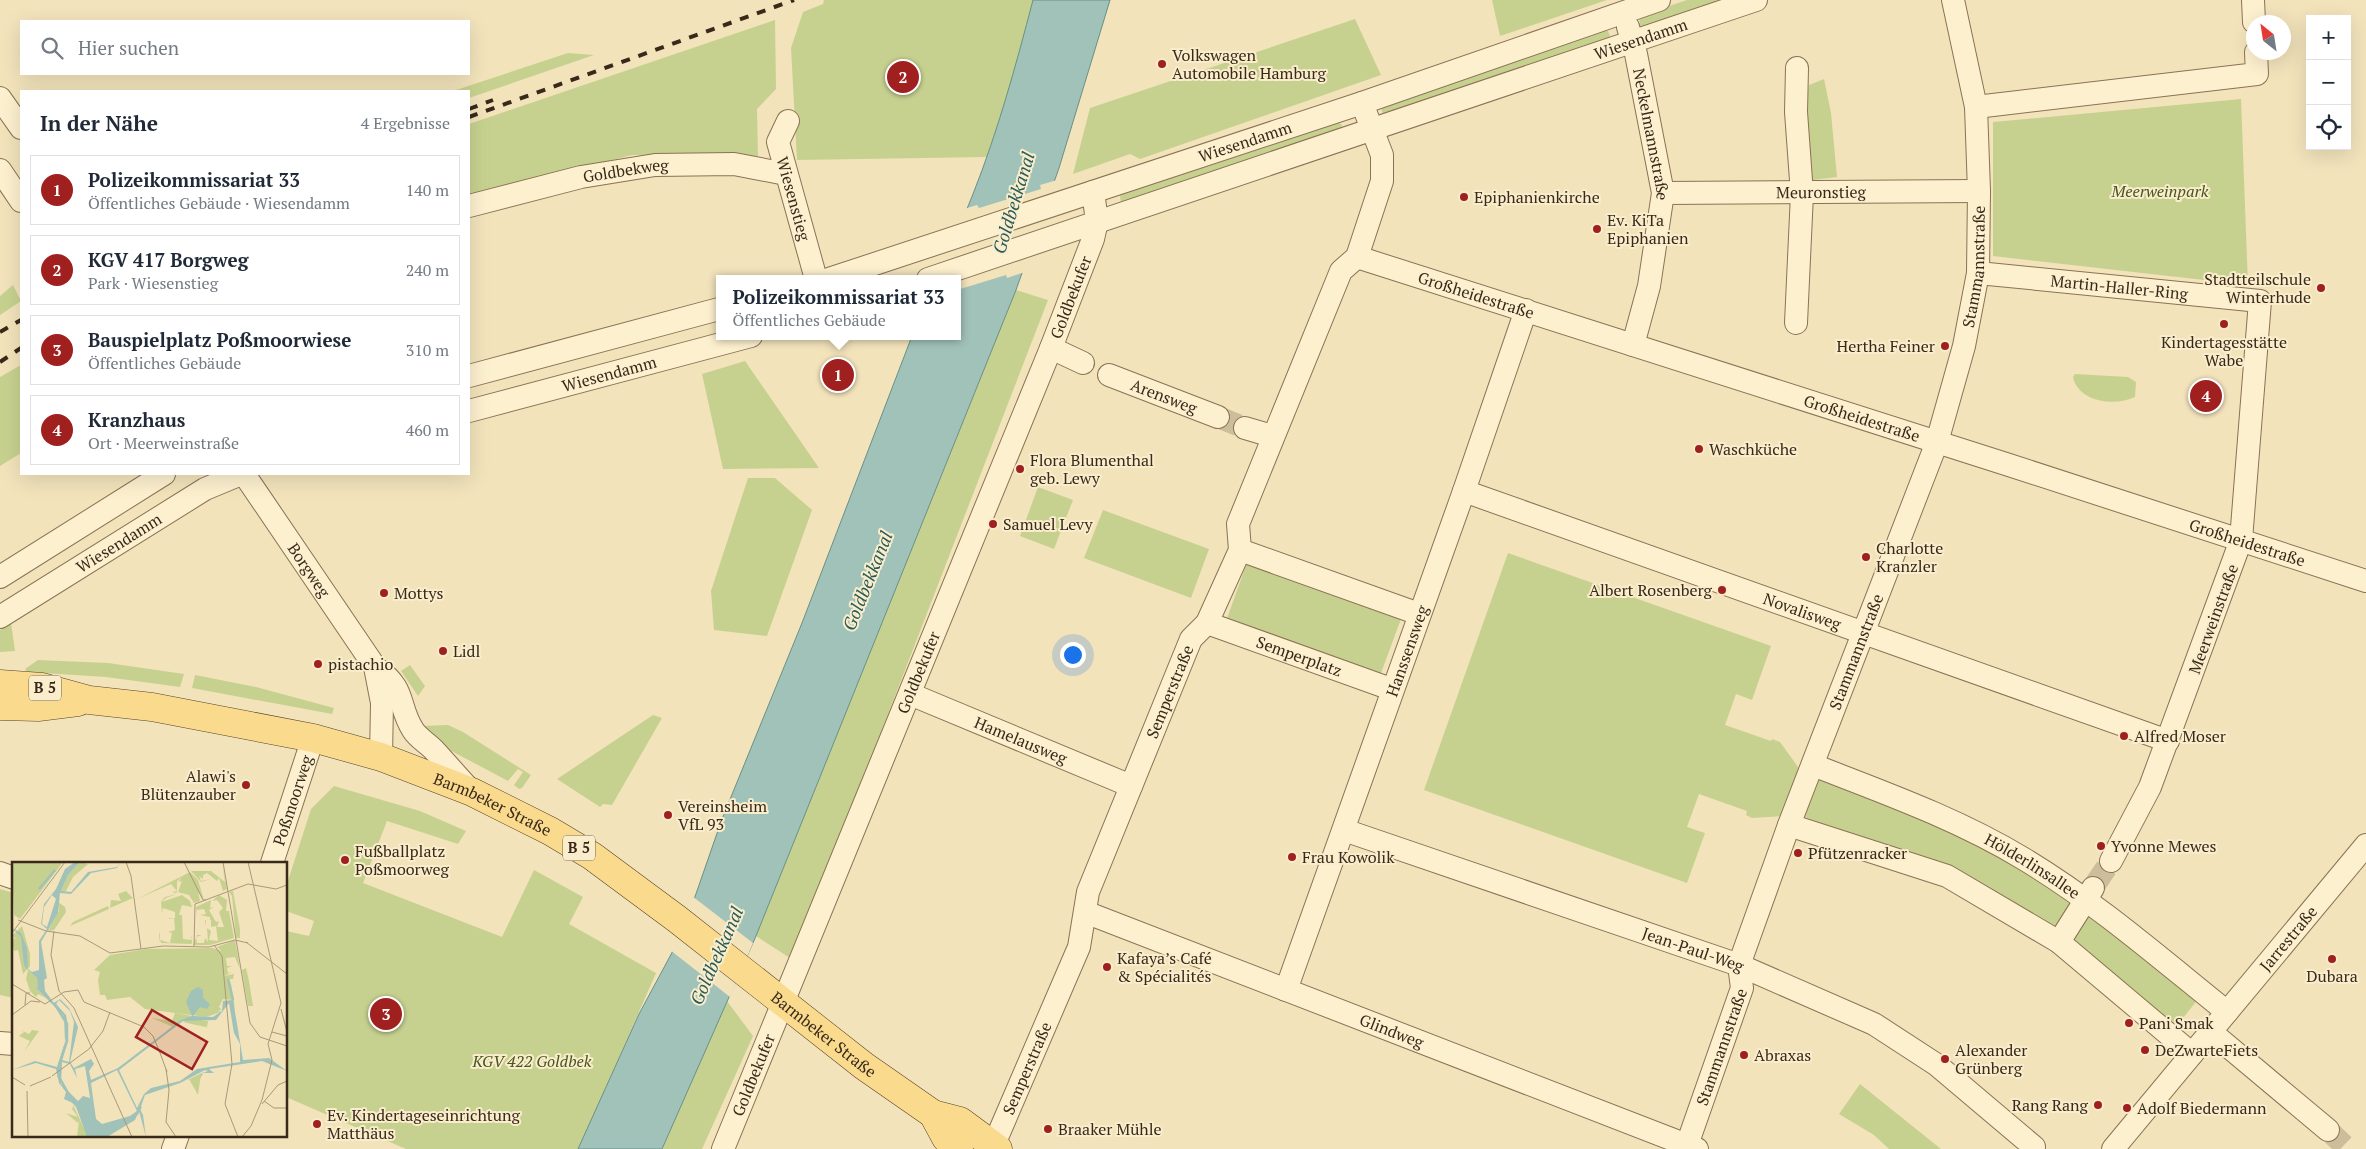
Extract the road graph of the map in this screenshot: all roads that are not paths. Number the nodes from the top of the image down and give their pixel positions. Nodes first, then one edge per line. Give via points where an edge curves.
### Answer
1 (1659, 0) edge
2 (1756, 0) edge
3 (1953, 0) edge
4 (2253, 0) edge
5 (1624, 12) junction
6 (2254, 15) edge
7 (1632, 42) junction
8 (2257, 64) edge
9 (1797, 68) dead end
10 (0, 98) edge
11 (1362, 103) junction
12 (1976, 107) junction
13 (788, 121) dead end
14 (20, 127) edge
15 (1374, 129) junction
16 (0, 170) edge
17 (786, 174) junction
18 (1979, 191) junction
19 (1093, 192) junction
20 (1663, 194) junction
21 (1802, 194) junction
22 (20, 200) edge
23 (470, 206) edge
24 (1097, 221) junction
25 (1357, 257) junction
26 (1978, 273) junction
27 (815, 275) edge
28 (840, 275) edge
29 (940, 275) edge
30 (2260, 301) joint
31 (716, 310) edge
32 (1526, 310) junction
33 (1796, 323) dead end
34 (736, 340) edge
35 (1633, 345) junction
36 (1051, 348) junction
37 (1083, 363) dead end
38 (1109, 375) dead end
39 (470, 376) edge
40 (470, 411) edge
41 (1218, 417) tunnel mouth
42 (1245, 428) tunnel mouth
43 (1272, 436) junction
44 (1937, 442) junction
45 (162, 475) edge
46 (240, 475) edge
47 (243, 475) edge
48 (1464, 490) junction
49 (2241, 540) junction
50 (1240, 550) junction
51 (0, 577) edge
52 (2366, 581) edge
53 (1419, 614) junction
54 (0, 617) edge
55 (1207, 623) junction
56 (1863, 632) junction
57 (376, 667) junction
58 (0, 684) edge
59 (1391, 690) junction
60 (910, 694) junction
61 (89, 700) junction
62 (0, 706) edge
63 (312, 738) junction
64 (2168, 741) junction
65 (381, 756) junction
66 (1813, 765) junction
67 (1131, 786) junction
68 (472, 792) junction
69 (1790, 825) junction
70 (1344, 830) junction
71 (2366, 845) edge
72 (2110, 861) tunnel mouth
73 (272, 862) edge
74 (0, 873) edge
75 (12, 877) edge
76 (2090, 893) junction
77 (1085, 912) junction
78 (2059, 942) junction
79 (1739, 965) junction
80 (1286, 990) junction
81 (784, 1003) junction
82 (2227, 1012) junction
83 (2210, 1032) junction
84 (2192, 1054) junction
85 (933, 1114) junction
86 (2328, 1130) tunnel mouth
87 (178, 1136) edge
88 (1692, 1147) edge
89 (2034, 1147) dead end
90 (995, 1148) edge
91 (173, 1149) edge
92 (722, 1149) edge
93 (959, 1149) edge
94 (2113, 1149) edge

1 - 5 street, Wiesendamm
2 - 7 street, Wiesendamm
3 - 12 street, Stammannstraße
4 - 6 street
5 - 7 street, Neckelmannstraße
5 - 11 street, Wiesendamm
7 - 15 street, Wiesendamm
7 - 20 street, Neckelmannstraße
8 - 12 street
9 - 21 street via 1796,112
10 - 14 street
11 - 15 street, Semperstraße
11 - 19 street, Wiesendamm
12 - 18 street, Stammannstraße
13 - 17 street, Wiesenstieg via 778,142
15 - 24 street, Wiesendamm
15 - 25 street, Semperstraße via 1382,155 1382,181
16 - 22 street
17 - 23 street, Goldbekweg via 734,164 655,165 581,177
17 - 27 street, Wiesenstieg
18 - 21 street, Meuronstieg
18 - 26 street, Stammannstraße
19 - 24 street, Goldbekufer
19 - 28 street, Wiesendamm
20 - 21 street, Meuronstieg
20 - 35 street, Neckelmannstraße via 1649,286
21 - 33 street
24 - 29 street, Wiesendamm
24 - 36 street, Goldbekufer
25 - 32 street, Großheidestraße
25 - 43 street, Semperstraße via 1341,271
26 - 30 street, Martin-Haller-Ring
26 - 44 street, Stammannstraße via 1964,346
30 - 49 street, Meerweinstraße
31 - 39 street
32 - 35 street, Großheidestraße
32 - 48 street, Hanssensweg
34 - 40 street, Wiesendamm
35 - 44 street, Großheidestraße
36 - 37 street
36 - 60 street, Goldbekufer
38 - 41 street, Arensweg
42 - 43 street
43 - 50 street, Semperstraße via 1238,524
44 - 49 street, Großheidestraße
44 - 56 street, Stammannstraße
45 - 51 street, Wiesendamm
46 - 54 street, Wiesendamm via 205,489
47 - 57 street, Borgweg
48 - 53 street, Hanssensweg
48 - 56 street, Novalisweg
49 - 52 street, Großheidestraße
49 - 64 street, Meerweinstraße
50 - 53 street
50 - 55 street, Semperstraße
53 - 59 street, Hanssensweg
55 - 59 street, Semperplatz
55 - 67 street, Semperstraße via 1191,639
56 - 64 street, Novalisweg
56 - 66 street, Stammannstraße
57 - 65 street, Borgweg via 382,703
57 - 68 street, Borgweg via 390,678 414,731
58 - 61 main road, Barmbeker Straße / B 5 via 42,688
59 - 70 street, Hanssensweg
60 - 67 street, Hamelausweg
60 - 81 street, Goldbekufer
61 - 62 main road, Barmbeker Straße / B 5 via 38,707
61 - 63 main road, Barmbeker Straße / B 5 via 152,707
63 - 65 main road, Barmbeker Straße / B 5
63 - 73 street, Poßmoorweg
64 - 72 street, Meerweinstraße via 2150,787
65 - 68 main road, Barmbeker Straße / B 5
66 - 69 street, Stammannstraße
66 - 76 street, Hölderlinsallee via 1949,819
67 - 77 street, Semperstraße via 1088,892
68 - 81 main road, Barmbeker Straße / B 5 via 592,856
69 - 78 street via 1947,876
69 - 79 street, Stammannstraße
70 - 79 street, Jean-Paul-Weg
70 - 80 street, Hanssensweg
71 - 82 street, Jarrestraße
74 - 75 street
76 - 78 street
76 - 82 street, Hölderlinsallee
77 - 80 street, Glindweg
77 - 90 street, Semperstraße via 1079,947
78 - 84 street
79 - 88 street, Stammannstraße via 1742,988
79 - 89 street, Jean-Paul-Weg via 1874,1024 1937,1065
80 - 88 street, Glindweg
81 - 85 main road, Barmbeker Straße / B 5 via 864,1066
81 - 92 street, Goldbekufer
82 - 83 street, Jarrestraße
83 - 84 street, Jarrestraße
83 - 86 street
84 - 94 street, Jarrestraße
85 - 90 main road, Barmbeker Straße / B 5 via 960,1121
85 - 93 main road, Barmbeker Straße / B 5 via 946,1138
87 - 91 street

